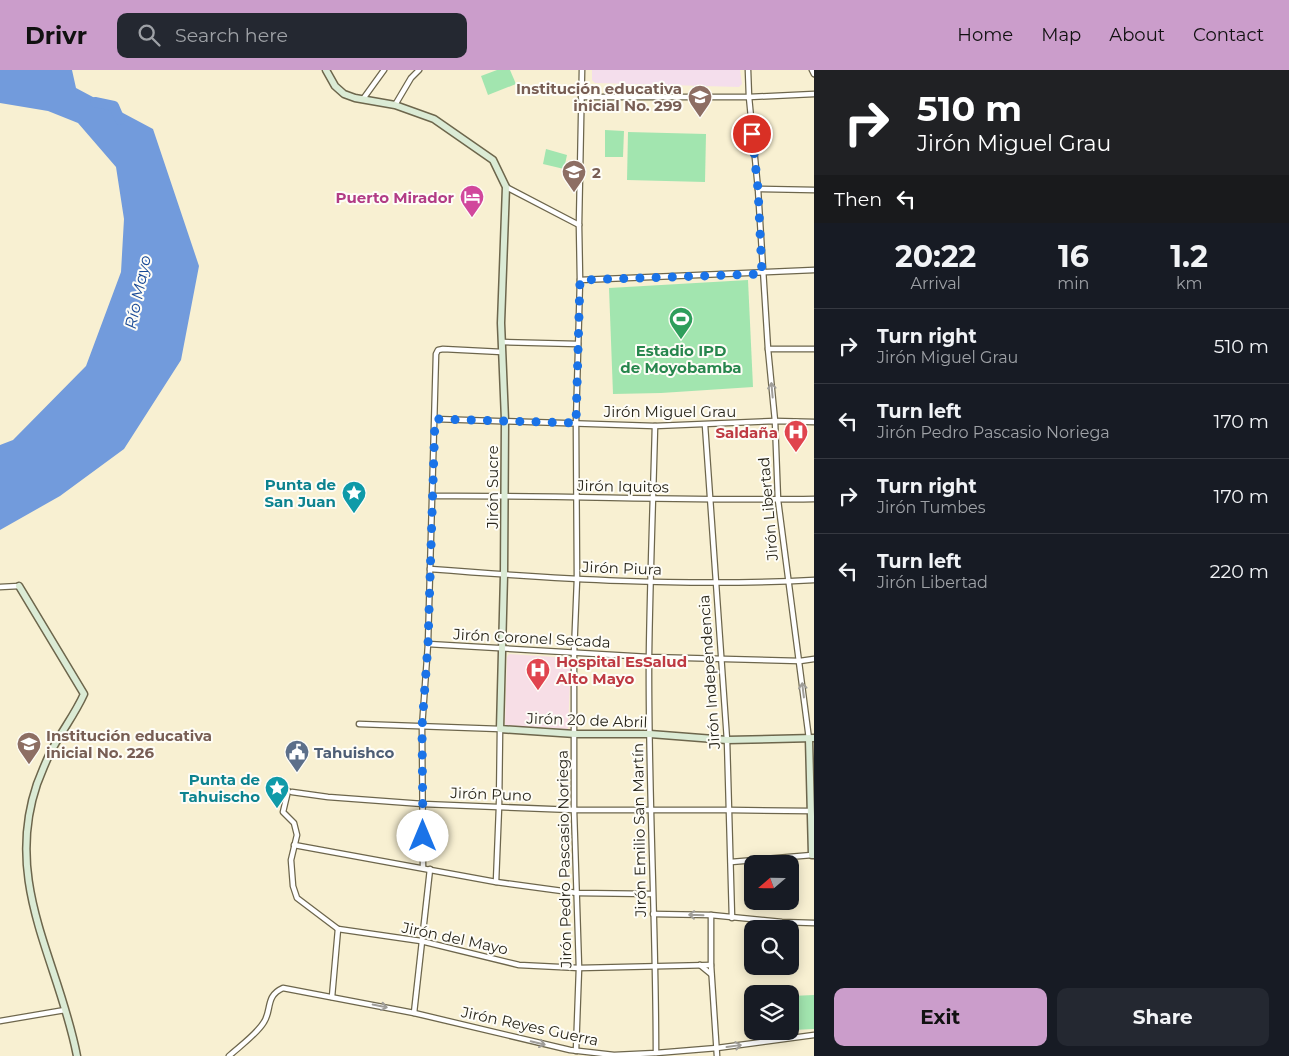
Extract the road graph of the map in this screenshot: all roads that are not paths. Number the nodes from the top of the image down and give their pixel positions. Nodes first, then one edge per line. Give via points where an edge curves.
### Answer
1 (326, 70) edge
2 (384, 70) edge
3 (419, 70) edge
4 (582, 70) edge
5 (748, 70) edge
6 (812, 70) edge
7 (814, 74) edge
8 (814, 94) edge
9 (581, 97) junction
10 (748, 97) junction
11 (363, 100) junction
12 (395, 105) junction
13 (506, 187) junction
14 (758, 189) junction
15 (814, 190) edge
16 (579, 225) junction
17 (814, 270) edge
18 (762, 274) junction
19 (580, 280) junction
20 (502, 342) junction
21 (578, 344) junction
22 (768, 349) junction
23 (814, 349) edge
24 (502, 352) junction
25 (435, 419) junction
26 (505, 420) junction
27 (774, 421) junction
28 (814, 422) edge
29 (576, 423) junction
30 (705, 425) junction
31 (655, 426) junction
32 (432, 496) junction
33 (505, 496) junction
34 (577, 497) junction
35 (710, 499) junction
36 (814, 499) edge
37 (653, 500) junction
38 (778, 500) junction
39 (430, 568) junction
40 (504, 575) junction
41 (577, 579) junction
42 (814, 580) edge
43 (651, 581) junction
44 (788, 581) junction
45 (716, 583) junction
46 (19, 586) joint
47 (0, 587) edge
48 (428, 644) junction
49 (502, 648) junction
50 (574, 653) junction
51 (649, 657) junction
52 (722, 658) junction
53 (814, 660) edge
54 (800, 661) junction
55 (359, 724) dead end
56 (422, 727) junction
57 (500, 729) junction
58 (575, 734) junction
59 (650, 734) junction
60 (812, 738) edge
61 (727, 740) junction
62 (423, 804) junction
63 (499, 807) junction
64 (574, 810) junction
65 (730, 810) junction
66 (651, 811) junction
67 (283, 812) joint
68 (810, 812) junction
69 (294, 845) junction
70 (813, 855) edge
71 (731, 862) junction
72 (423, 868) junction
73 (430, 869) junction
74 (496, 882) junction
75 (578, 893) junction
76 (652, 894) junction
77 (653, 914) junction
78 (711, 915) junction
79 (732, 918) junction
80 (814, 923) edge
81 (338, 929) junction
82 (421, 941) junction
83 (700, 965) junction
84 (711, 965) junction
85 (656, 966) junction
86 (579, 968) junction
87 (711, 974) junction
88 (332, 997) junction
89 (65, 1010) junction
90 (414, 1013) junction
91 (0, 1021) edge
92 (814, 1035) edge
93 (717, 1048) junction
94 (572, 1052) edge
95 (656, 1053) junction
96 (77, 1056) edge
97 (230, 1056) edge
98 (717, 1056) edge

1 - 11 street via 344,94
2 - 11 street
3 - 12 street
4 - 9 street, Jirón Pedro Pascasio Noriega
5 - 10 street, Jirón Libertad
6 - 7 street
8 - 10 street
9 - 10 street
9 - 16 street, Jirón Pedro Pascasio Noriega
10 - 14 street, Jirón Libertad
11 - 12 street
12 - 13 street via 434,120 493,160
13 - 16 street
13 - 20 street, Jirón Sucre
14 - 15 street
14 - 18 street, Jirón Libertad
16 - 19 street, Jirón Pedro Pascasio Noriega
17 - 18 street
18 - 19 street
18 - 22 street, Jirón Libertad
19 - 21 street, Jirón Pedro Pascasio Noriega
20 - 21 street
20 - 24 street, Jirón Sucre
21 - 29 street, Jirón Pedro Pascasio Noriega
22 - 23 street
27 -> 22 street, Jirón Libertad
24 - 25 street via 438,350
24 - 26 street, Jirón Sucre
25 - 26 street, Jirón Miguel Grau
25 - 32 street
26 - 29 street, Jirón Miguel Grau
26 - 33 street, Jirón Sucre
27 - 28 street, Jirón Miguel Grau
27 - 30 street, Jirón Miguel Grau
27 - 38 street, Jirón Libertad
29 - 31 street, Jirón Miguel Grau
29 - 34 street, Jirón Pedro Pascasio Noriega
30 - 31 street, Jirón Miguel Grau
30 - 35 street, Jirón Independencia
31 - 37 street, Jirón Emilio San Martín
32 - 33 street, Jirón Iquitos
32 - 39 street
33 - 34 street, Jirón Iquitos
33 - 40 street, Jirón Sucre
34 - 37 street, Jirón Iquitos
34 - 41 street, Jirón Pedro Pascasio Noriega
35 - 37 street, Jirón Iquitos
35 - 38 street, Jirón Iquitos
35 - 45 street, Jirón Independencia
36 - 38 street, Jirón Iquitos
37 - 43 street, Jirón Emilio San Martín
38 - 44 street, Jirón Libertad
39 - 40 street, Jirón Piura
39 - 48 street
40 - 41 street, Jirón Piura
40 - 49 street, Jirón Sucre
41 - 43 street, Jirón Piura
41 - 50 street, Jirón Pedro Pascasio Noriega
42 - 44 street, Jirón Piura
43 - 45 street, Jirón Piura
43 - 51 street, Jirón Emilio San Martín
44 - 45 street, Jirón Piura
44 - 54 street, Jirón Libertad
45 - 52 street, Jirón Independencia
46 - 47 street
46 - 89 street via 84,694 53,748 37,784 27,821 25,860 32,902
48 - 49 street, Jirón Coronel Secada
48 - 56 street
49 - 50 street, Jirón Coronel Secada
49 - 57 street, Jirón Sucre
50 - 51 street, Jirón Coronel Secada
50 - 58 street, Jirón Pedro Pascasio Noriega
51 - 52 street, Jirón Coronel Secada
51 - 59 street, Jirón Emilio San Martín
52 - 54 street, Jirón Coronel Secada
52 - 61 street, Jirón Independencia
53 - 54 street, Jirón Coronel Secada
60 -> 54 street, Jirón Libertad
55 - 56 street, Jirón 20 de Abril
56 - 57 street, Jirón 20 de Abril
56 - 62 street
57 - 58 street, Jirón 20 de Abril
57 - 63 street
58 - 59 street, Jirón 20 de Abril
58 - 64 street, Jirón Pedro Pascasio Noriega
59 - 61 street, Jirón 20 de Abril
59 - 66 street, Jirón Emilio San Martín
60 - 61 street, Jirón 20 de Abril
60 - 68 street, Jirón Libertad
61 - 65 street, Jirón Independencia
62 - 63 street, Jirón Puno
62 - 67 street, Jirón Puno via 290,792
62 - 72 street
63 - 64 street, Jirón Puno
63 - 74 street
64 - 66 street, Jirón Puno
64 - 75 street, Jirón Pedro Pascasio Noriega
65 - 66 street, Jirón Puno
65 - 68 street, Jirón Puno
65 - 71 street, Jirón Independencia
66 - 76 street, Jirón Emilio San Martín
67 - 69 street, Jirón del Mayo via 294,823 297,835
68 - 70 street, Jirón Libertad
69 - 72 street
69 - 81 street, Jirón del Mayo via 291,860 297,898
70 - 71 street
71 - 79 street, Jirón Independencia
72 - 73 street
73 - 74 street
73 - 82 street
74 - 75 street
75 - 76 street
75 - 86 street, Jirón Pedro Pascasio Noriega
76 - 77 street, Jirón Emilio San Martín
78 -> 77 street
77 - 85 street, Jirón Emilio San Martín
78 - 79 street
78 - 84 street
79 - 80 street
81 - 82 street, Jirón del Mayo
81 - 88 street
82 - 86 street, Jirón del Mayo via 519,965
82 - 90 street
83 - 84 street, Jirón del Mayo
83 - 85 street, Jirón del Mayo
83 - 87 street
84 - 87 street
85 - 86 street, Jirón del Mayo
85 - 95 street, Jirón Emilio San Martín
86 - 94 street, Jirón Pedro Pascasio Noriega
87 - 93 street
88 -> 90 street, Jirón Reyes Guerra
88 - 97 street, Jirón Reyes Guerra via 283,988 278,990 271,999 265,1022
89 - 91 street
89 - 96 street
90 -> 94 street, Jirón Reyes Guerra
93 -> 92 street, Jirón Reyes Guerra
93 - 95 street, Jirón Reyes Guerra
93 - 98 street
94 - 95 street, Jirón Reyes Guerra

